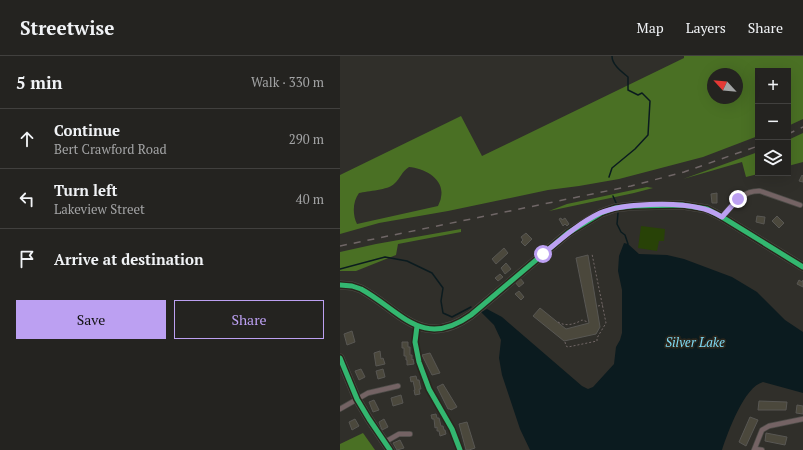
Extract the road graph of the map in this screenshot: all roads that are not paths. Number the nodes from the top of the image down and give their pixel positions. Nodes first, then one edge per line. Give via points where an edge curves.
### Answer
1 (800, 205) dead end
2 (722, 217) junction
3 (803, 267) edge
4 (340, 285) edge
5 (416, 326) junction
6 (340, 358) edge
7 (398, 386) dead end
8 (357, 399) junction
9 (340, 409) edge
10 (803, 419) edge
11 (410, 434) dead end
12 (385, 442) junction
13 (755, 449) edge
14 (390, 450) edge
15 (460, 450) edge
16 (762, 450) edge

1 - 2 street via 754,191 738,199
2 - 3 street
2 - 5 street via 707,209 682,205 615,208 601,213 568,233 463,320 438,329
4 - 5 street via 352,286 366,292
5 - 15 street via 414,342 429,389 452,429
6 - 8 street
7 - 8 street via 368,393
8 - 9 street
8 - 12 street
10 - 13 street via 769,426 762,430
11 - 12 street via 399,434
12 - 14 street
13 - 16 street

